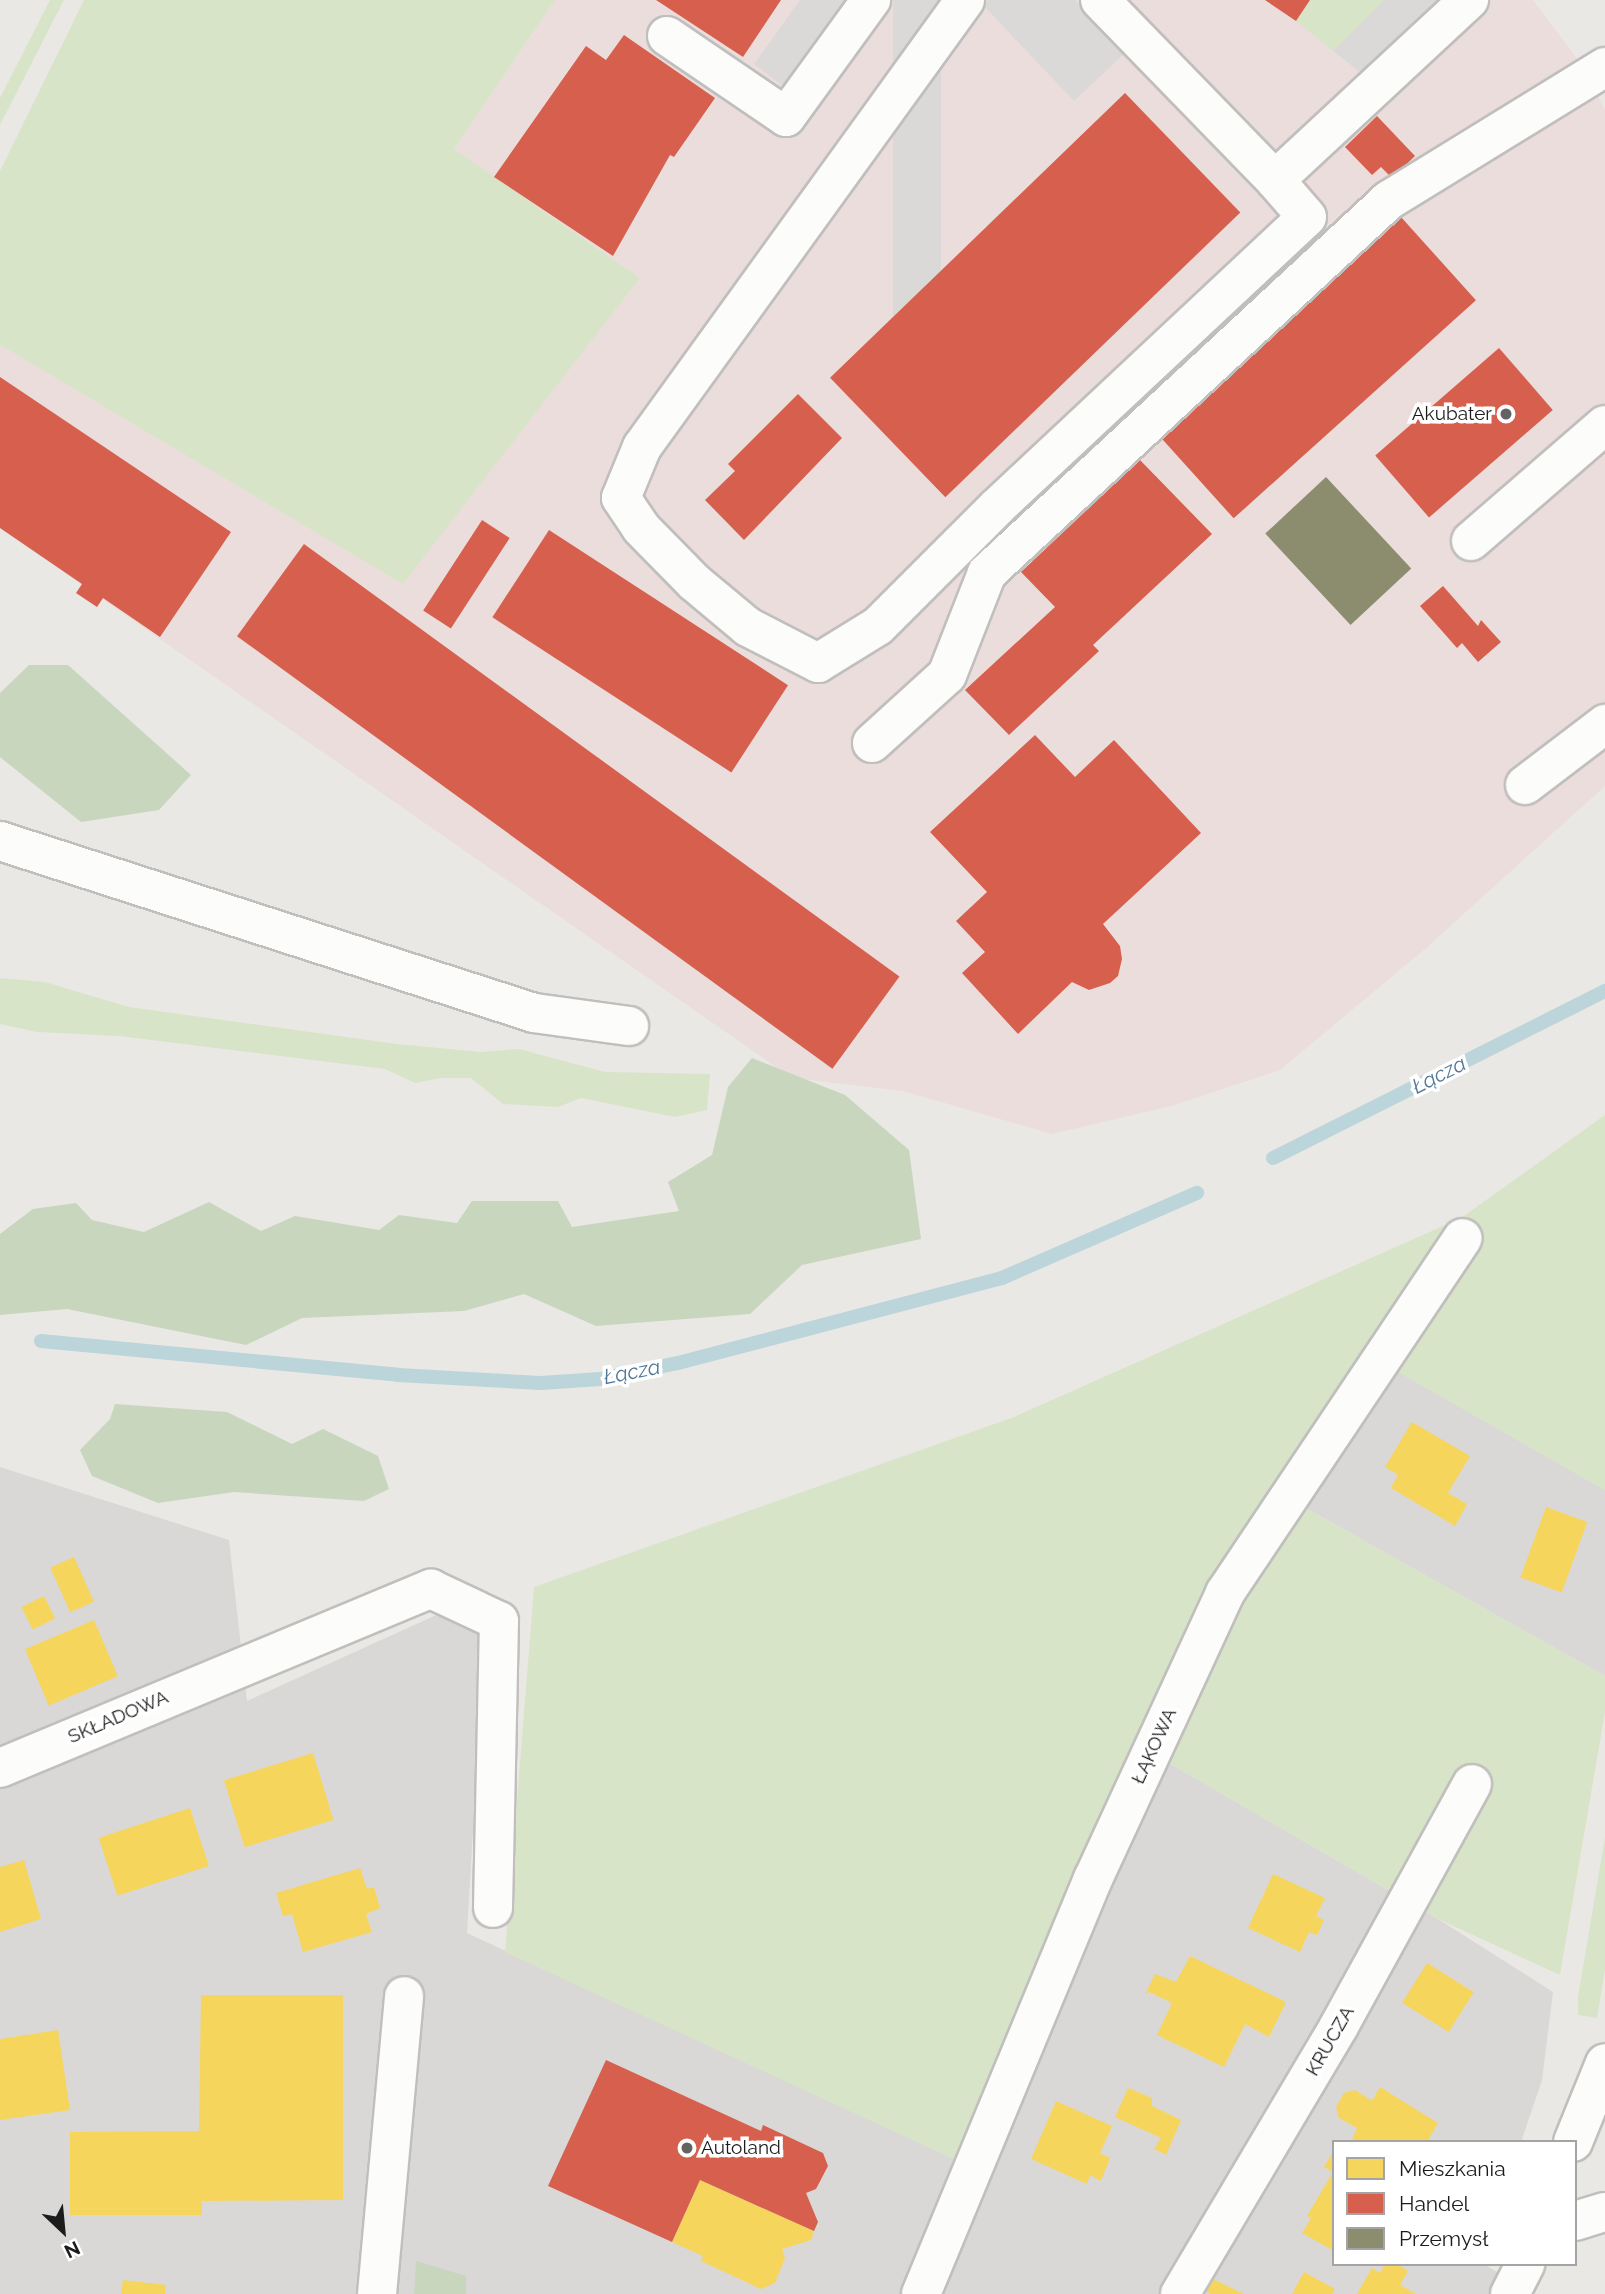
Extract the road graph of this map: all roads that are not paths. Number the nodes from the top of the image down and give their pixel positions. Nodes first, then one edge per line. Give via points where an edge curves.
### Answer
1 (871, 0) edge
2 (965, 0) edge
3 (1100, 0) edge
4 (1469, 0) edge
5 (667, 36) dead end
6 (1605, 67) edge
7 (1275, 180) junction
8 (1605, 425) edge
9 (1471, 541) dead end
10 (1605, 724) edge
11 (872, 743) dead end
12 (1525, 785) dead end
13 (0, 841) edge
14 (629, 1026) dead end
15 (1463, 1238) dead end
16 (0, 1768) edge
17 (1472, 1784) dead end
18 (493, 1908) dead end
19 (404, 1996) dead end
20 (1605, 2063) edge
21 (1574, 2140) edge
22 (1605, 2212) edge
23 (1577, 2220) edge
24 (1524, 2266) edge
25 (377, 2294) edge
26 (921, 2294) edge
27 (1180, 2294) edge
28 (1510, 2294) edge

1 - 5 street via 786,117
2 - 7 street via 642,447 621,498 640,528 748,627 818,663 878,626 997,507 1307,217
3 - 7 street
4 - 7 street
6 - 11 street via 1389,200 987,573 947,675
8 - 9 street
10 - 12 street
13 - 14 street via 534,1013
15 - 26 street, ŁĄKOWA via 1225,1592 1093,1879
16 - 18 street, SKŁADOWA via 431,1589 499,1621
17 - 27 street, KRUCZA via 1339,2026
19 - 25 street
20 - 21 street
22 - 23 street
24 - 28 street

